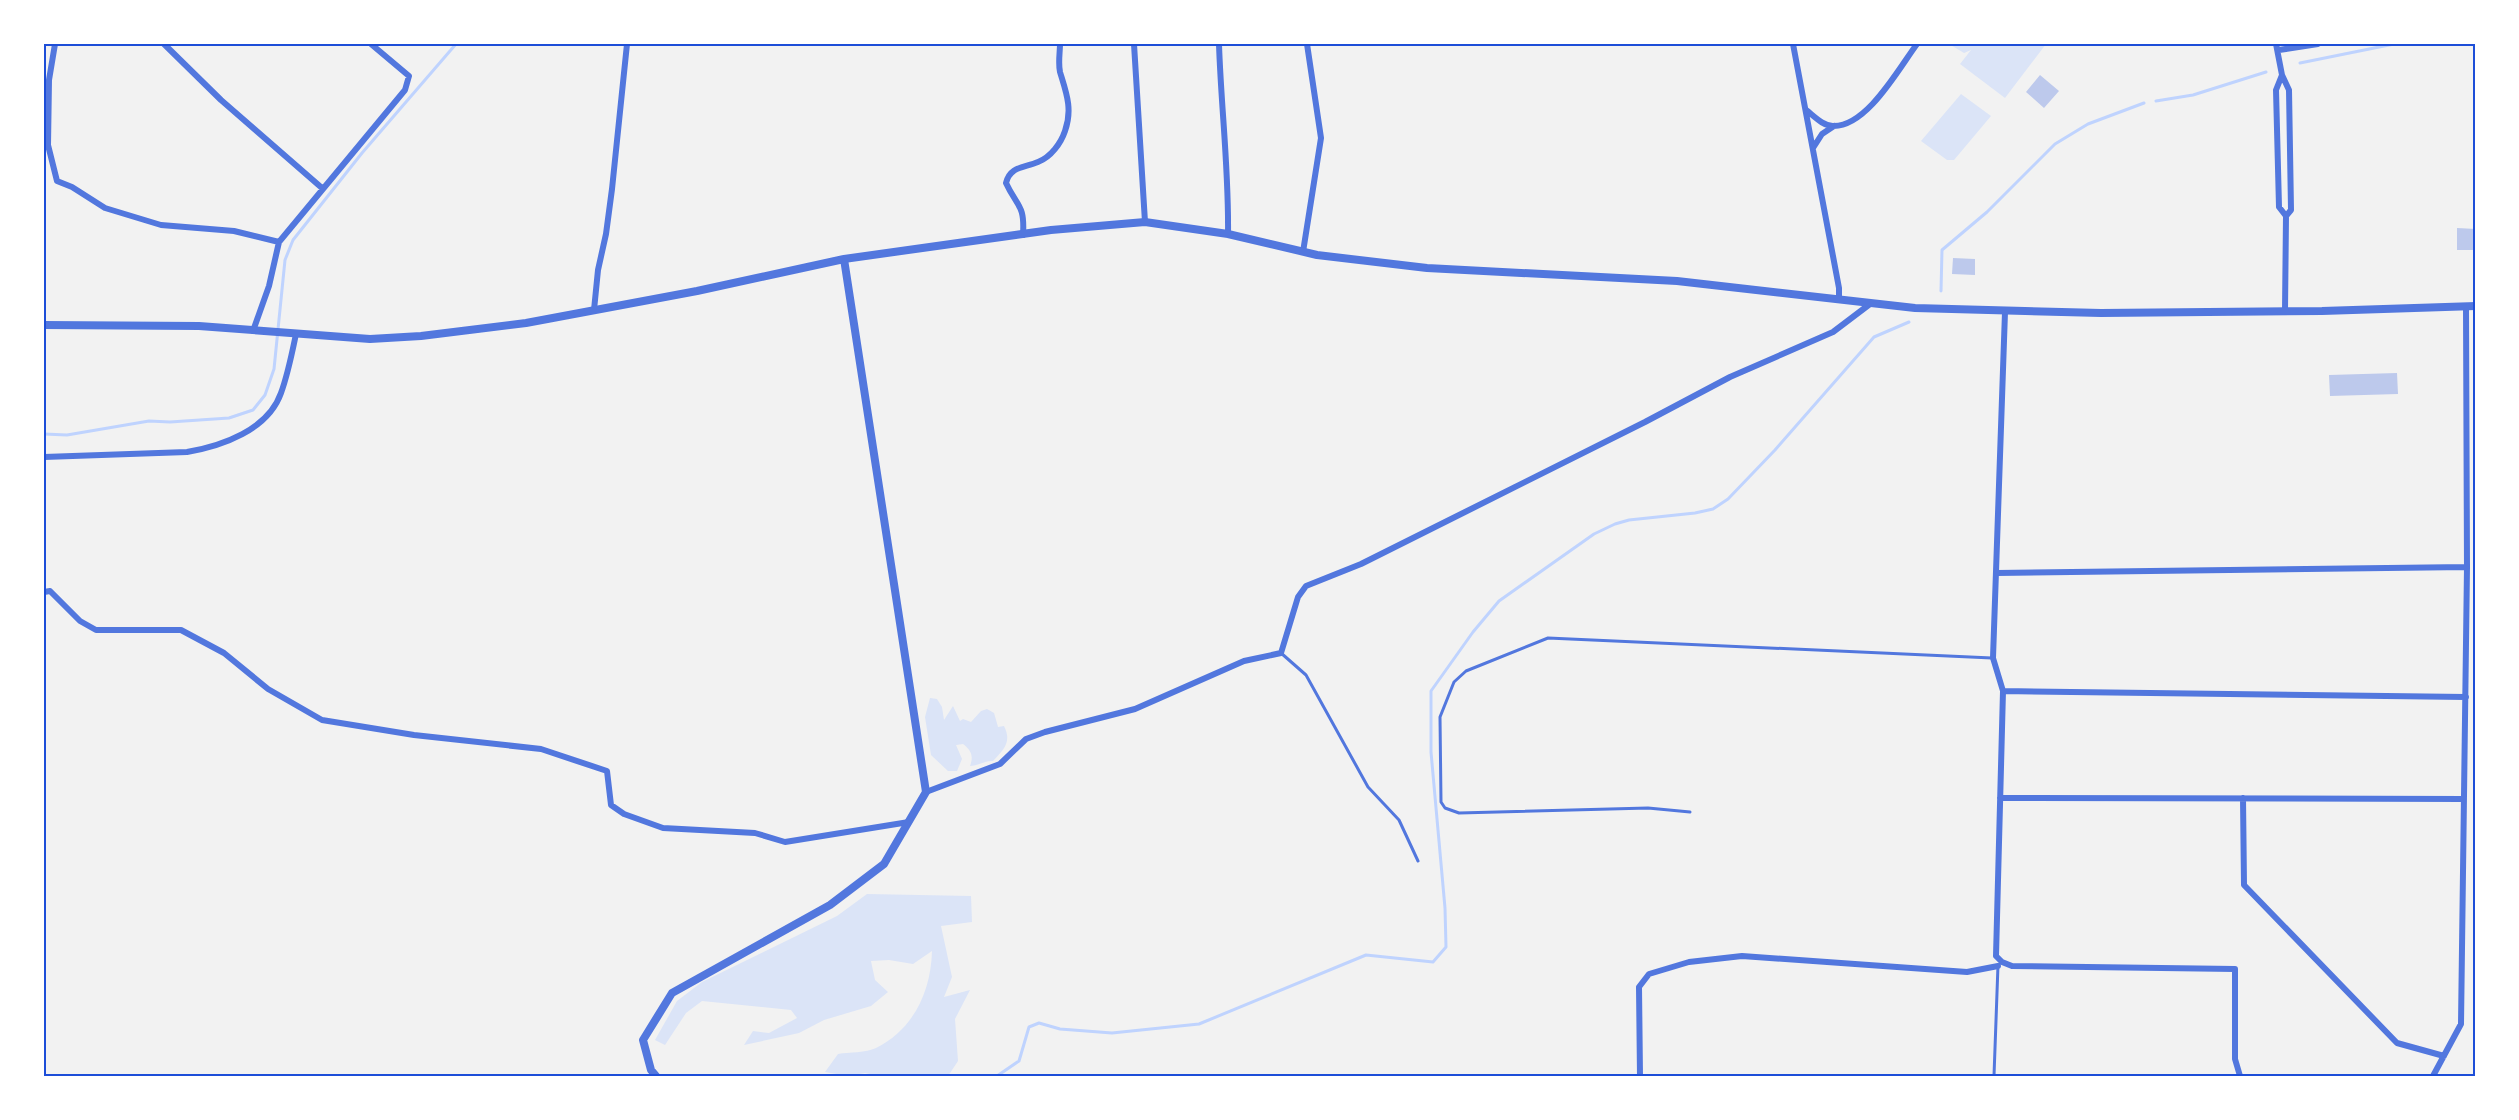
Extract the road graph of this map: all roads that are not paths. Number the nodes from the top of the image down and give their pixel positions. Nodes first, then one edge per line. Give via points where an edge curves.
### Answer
1 (55, 44) edge
2 (164, 44) edge
3 (371, 44) edge
4 (627, 44) edge
5 (1060, 44) edge
6 (1134, 44) edge
7 (1219, 44) edge
8 (1793, 44) edge
9 (1917, 44) edge
10 (2318, 44) edge
11 (1308, 45) edge
12 (2277, 47) edge
13 (2282, 75) junction
14 (1806, 110) junction
15 (1834, 126) junction
16 (1813, 148) junction
17 (322, 188) junction
18 (2286, 216) junction
19 (1145, 222) junction
20 (1023, 234) junction
21 (1228, 234) junction
22 (279, 242) junction
23 (1303, 252) junction
24 (844, 259) junction
25 (1839, 300) junction
26 (1870, 304) junction
27 (2475, 306) edge
28 (2466, 308) junction
29 (594, 310) junction
30 (2286, 311) junction
31 (2006, 312) junction
32 (44, 325) edge
33 (253, 330) junction
34 (296, 334) junction
35 (44, 457) edge
36 (2467, 567) junction
37 (1997, 573) junction
38 (44, 592) edge
39 (1281, 653) junction
40 (1994, 658) junction
41 (2003, 691) junction
42 (2466, 697) junction
43 (926, 792) junction
44 (2000, 798) junction
45 (2242, 798) junction
46 (2464, 799) junction
47 (1690, 812) dead end
48 (909, 822) junction
49 (1418, 861) dead end
50 (2000, 964) junction
51 (2444, 1056) junction
52 (656, 1077) edge
53 (1640, 1077) edge
54 (1994, 1077) edge
55 (2240, 1077) edge
56 (2433, 1077) edge

1 - 22 street via 49,80 48,145 57,181 105,208 161,225 234,231
2 - 17 street via 243,121
3 - 17 street via 409,76 405,90
4 - 29 street
5 - 20 street via 1060,70 1069,99 1064,133 1051,153 1039,162 1015,169 1006,183 1024,215
6 - 19 street
7 - 21 street via 1229,184
8 - 14 street
9 - 15 street via 1865,113
10 - 12 street
11 - 23 street via 1322,138
12 - 13 street
13 - 18 street via 2289,90 2291,210
13 - 18 street via 2276,90 2279,207
14 - 15 street via 1822,123
14 - 16 street
15 - 16 street via 1822,134
16 - 25 street
17 - 22 street
18 - 30 street
19 - 20 street
19 - 21 street
20 - 24 street
21 - 23 street
22 - 33 street
23 - 25 street via 1427,268 1677,281
24 - 29 street
24 - 43 street
25 - 26 street
26 - 31 street
26 - 39 street via 1833,332 1730,377 1361,564 1306,586 1298,597
27 - 28 street
28 - 30 street
28 - 36 street
29 - 34 street via 421,336 370,339
30 - 31 street
31 - 37 street
32 - 33 street
33 - 34 street
34 - 35 street via 282,393 269,415 254,428 225,442 187,452
36 - 37 street
36 - 42 street
37 - 40 street
38 - 48 street via 50,591 80,621 96,630 181,630 224,653 268,689 322,720 541,749 607,771 610,805 663,828 755,832 785,842
39 - 43 street via 1244,661 1135,709 1045,732 1026,740 1000,764
39 - 49 lane via 1306,675 1368,787 1399,820
40 - 41 street
40 - 47 lane via 1548,638 1466,671 1454,682 1440,717 1441,802 1445,808 1459,813 1648,808
41 - 42 street
41 - 44 street
42 - 46 street
43 - 48 street
44 - 45 street
44 - 50 street via 1996,956
45 - 46 street
45 - 51 street via 2244,885 2397,1043
46 - 51 street via 2461,1024
48 - 52 street via 884,864 830,905 672,993 643,1040
50 - 53 street via 1967,972 1742,956 1689,962 1649,974 1639,987
50 - 54 lane
50 - 55 street via 2235,969 2235,1059
51 - 56 street

